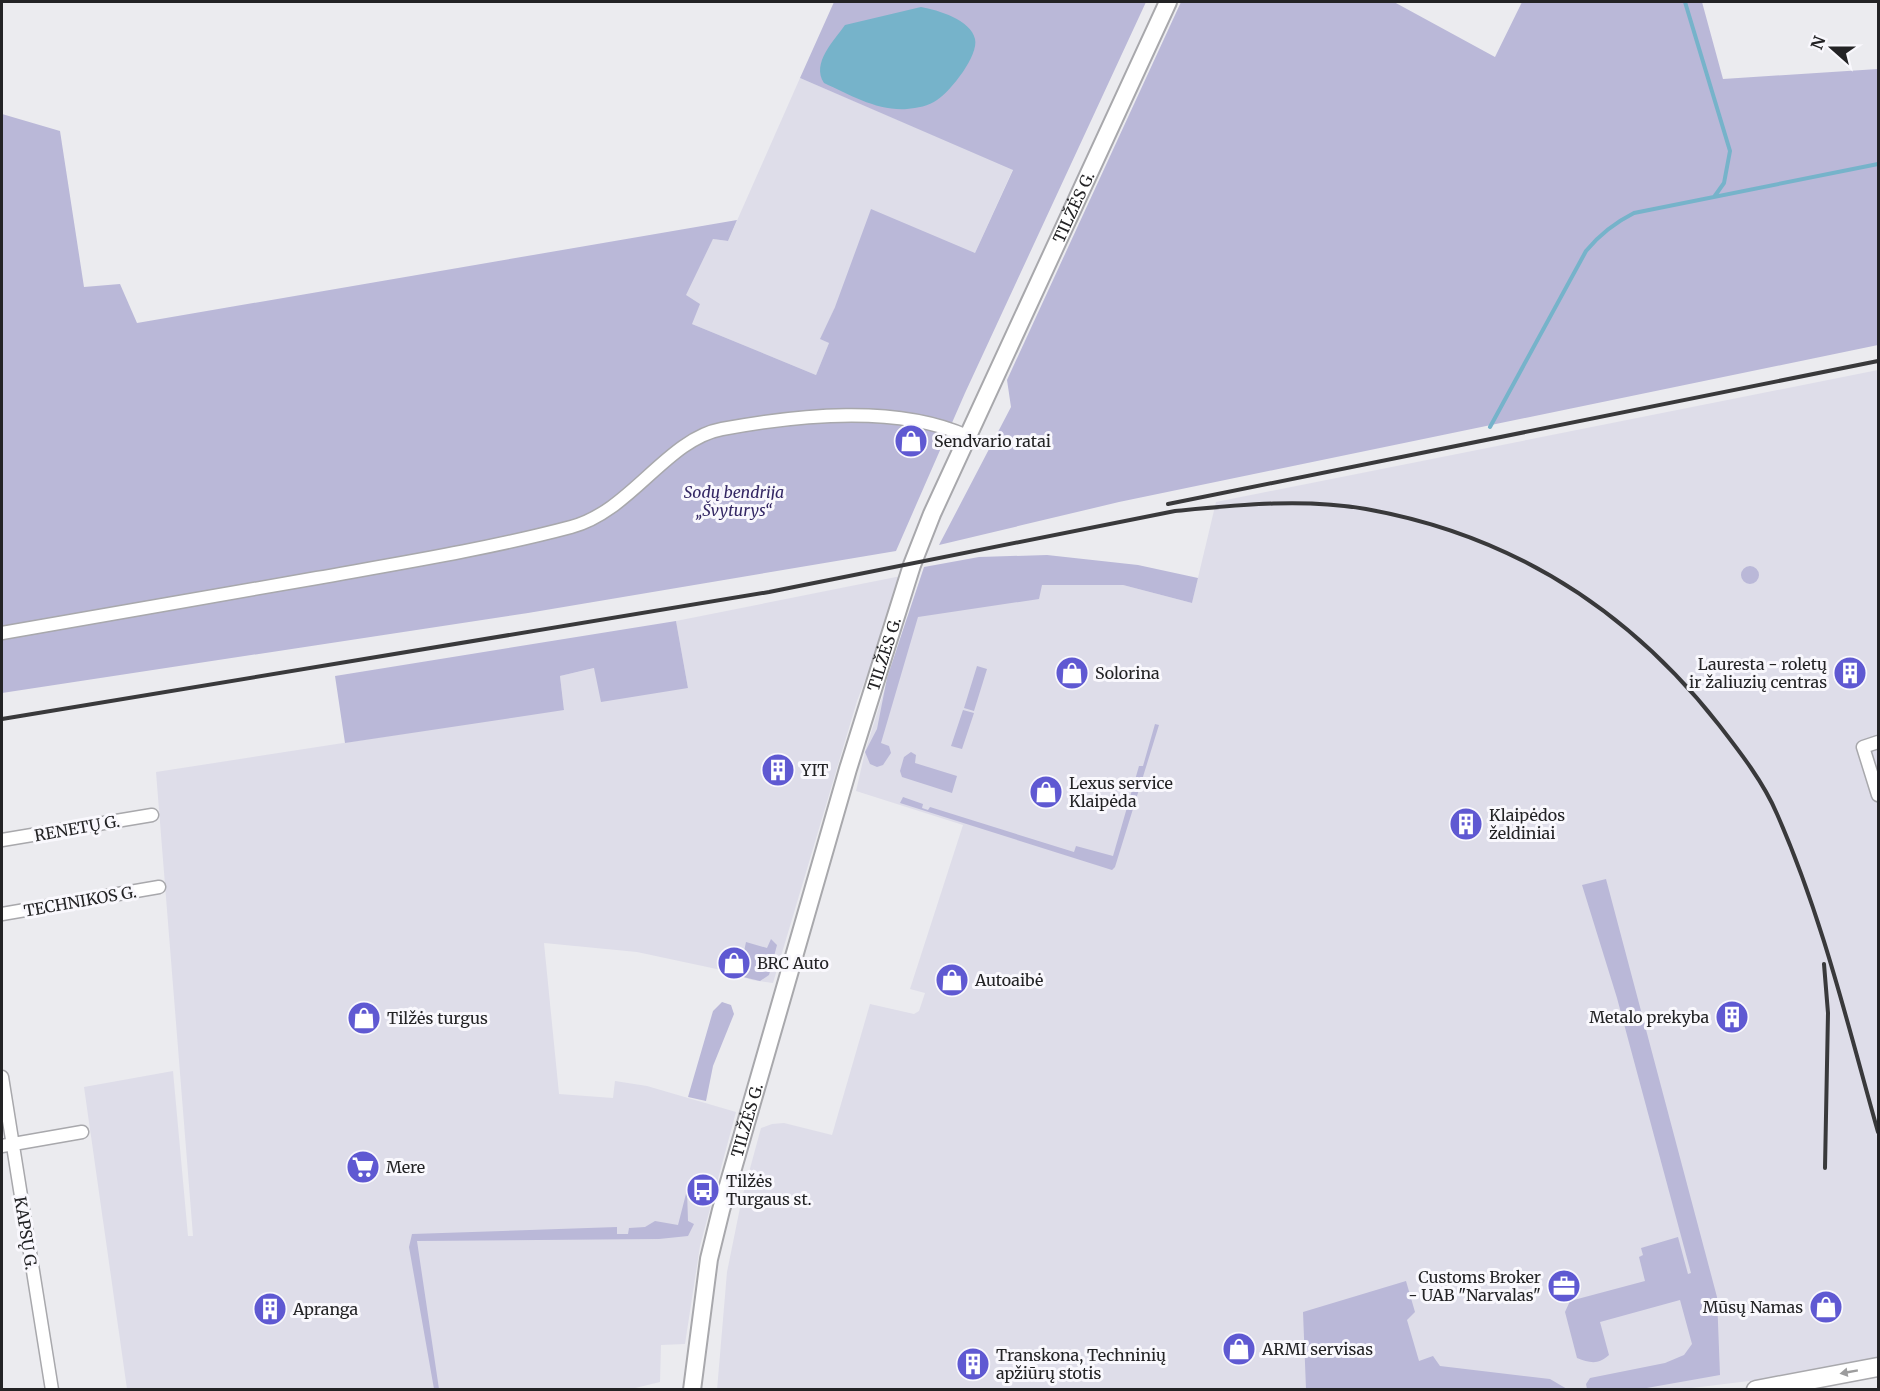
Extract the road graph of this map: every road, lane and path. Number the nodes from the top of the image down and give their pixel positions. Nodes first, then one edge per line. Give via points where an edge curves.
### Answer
1 (1168, 2) edge
2 (968, 436) junction
3 (2, 633) edge
4 (1878, 742) edge
5 (1878, 795) edge
6 (152, 815) dead end
7 (2, 840) edge
8 (159, 887) dead end
9 (2, 914) edge
10 (2, 1077) edge
11 (82, 1132) dead end
12 (7, 1145) edge
13 (700, 1340) junction
14 (1878, 1367) edge
15 (1822, 1383) edge
16 (52, 1389) edge
17 (692, 1389) edge
18 (703, 1389) edge
19 (1756, 1389) edge

1 - 2 main road, TILŽĖS G.
2 - 3 street via 940,424 887,416 810,417 720,429 695,439 610,508 573,527 408,562
2 - 13 main road, TILŽĖS G. via 915,556 849,769 721,1210 709,1259
4 - 5 street via 1863,747
6 - 7 street, RENETŲ G.
8 - 9 street, TECHNIKOS G.
10 - 12 street, KAPSŲ G.
11 - 12 street
12 - 16 street, KAPSŲ G.
13 - 17 main road, TILŽĖS G.
13 - 18 main road, TILŽĖS G.
14 -> 15 main road
15 - 19 main road

